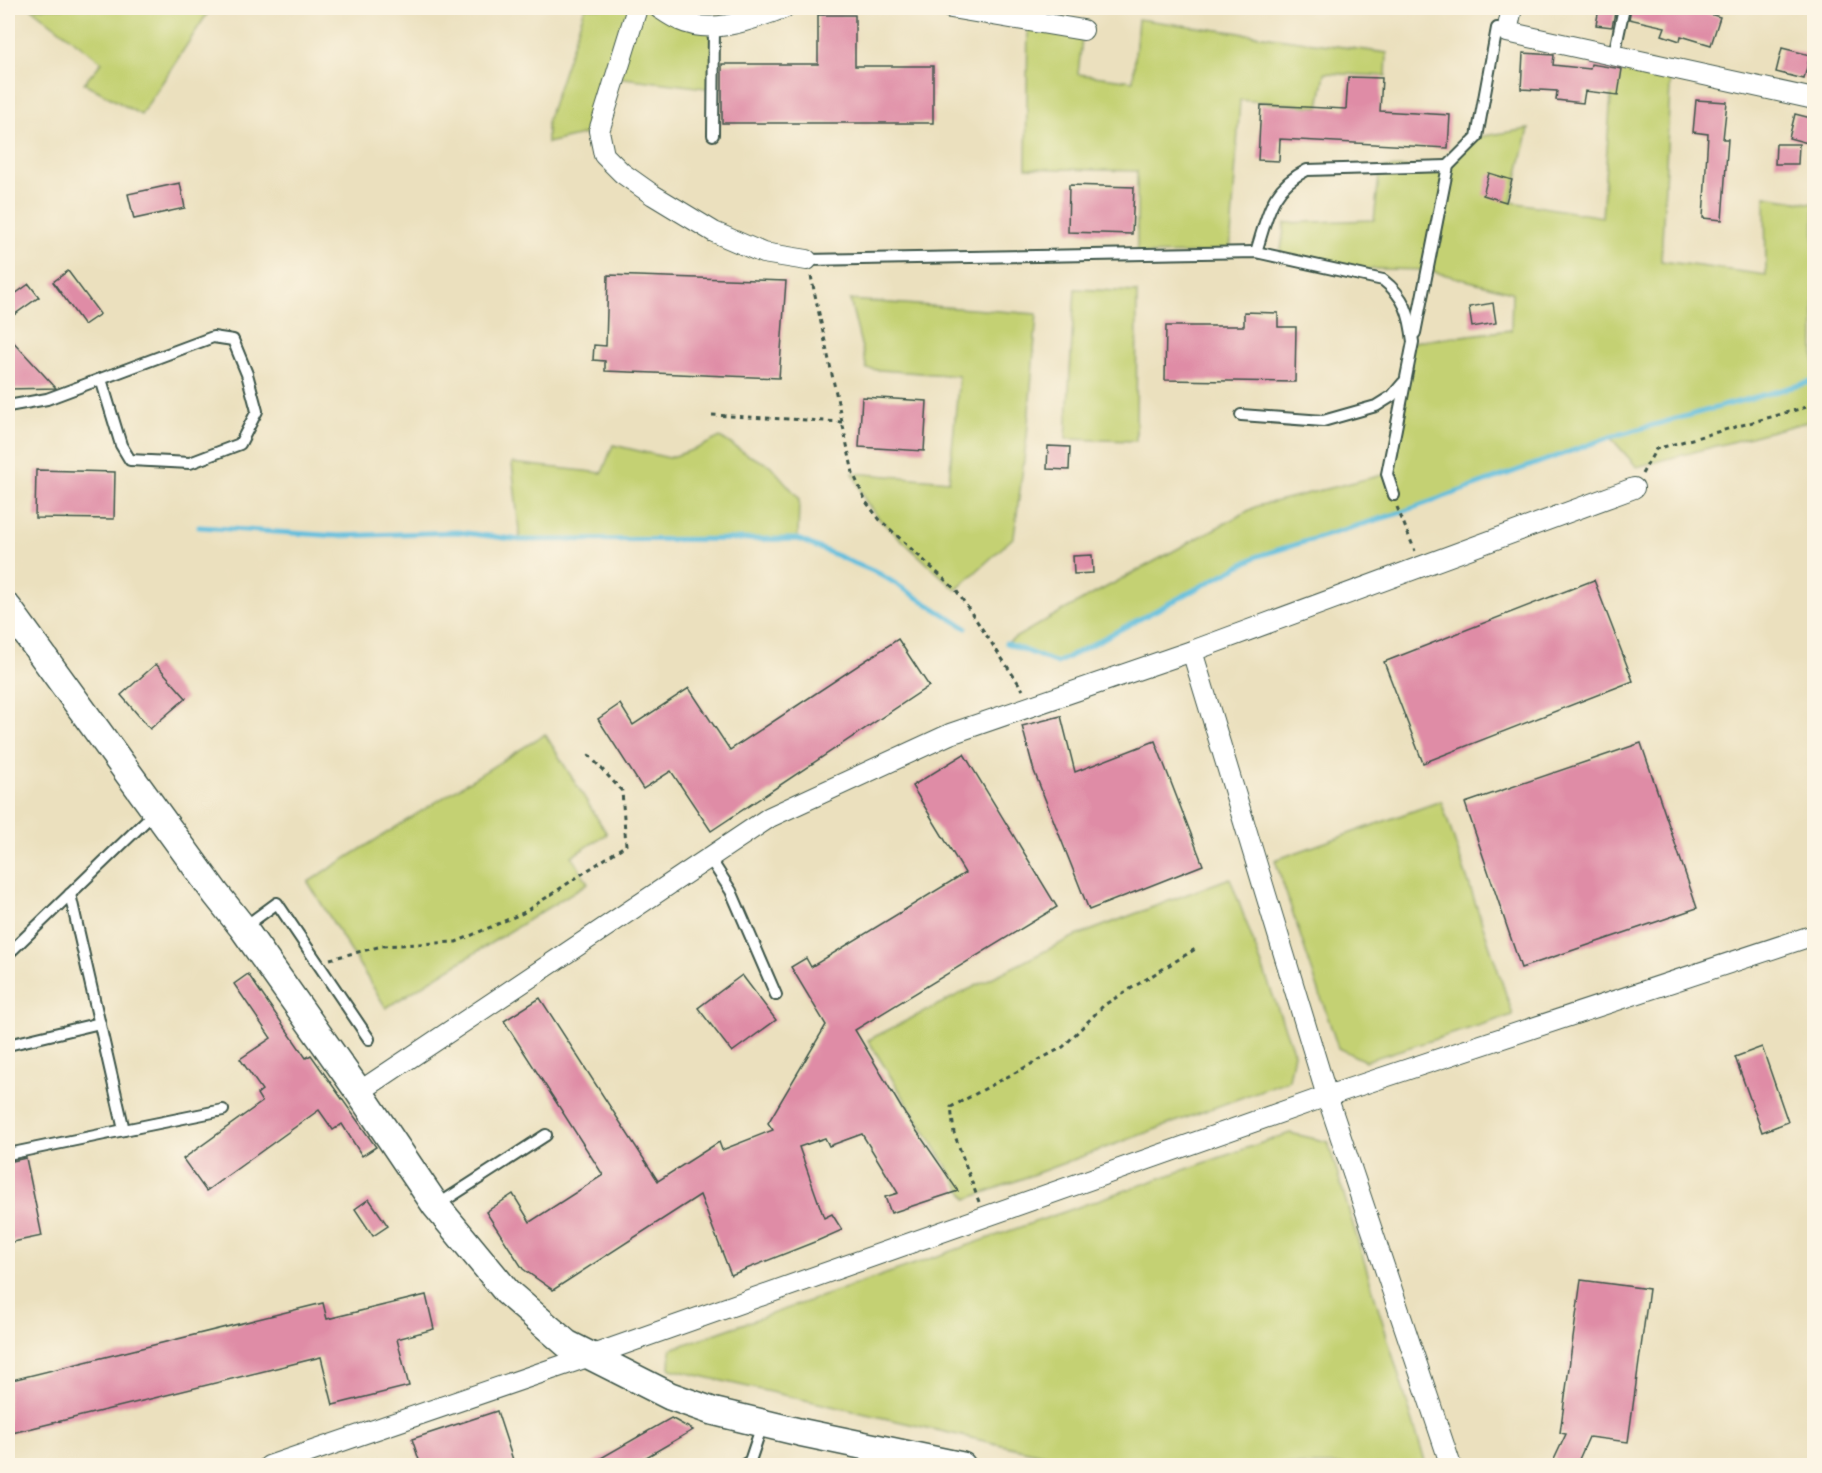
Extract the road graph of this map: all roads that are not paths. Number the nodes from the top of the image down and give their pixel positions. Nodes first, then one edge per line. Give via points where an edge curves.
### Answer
1 (638, 8) edge
2 (659, 8) edge
3 (784, 8) edge
4 (951, 8) edge
5 (1512, 8) edge
6 (1624, 8) edge
7 (714, 26) junction
8 (1083, 30) dead end
9 (1507, 32) junction
10 (1614, 55) junction
11 (1815, 99) edge
12 (713, 135) dead end
13 (1448, 166) junction
14 (1256, 252) junction
15 (807, 260) joint
16 (1413, 342) junction
17 (101, 379) junction
18 (1405, 380) junction
19 (8, 406) edge
20 (1241, 416) dead end
21 (1634, 488) road end
22 (1394, 495) road end
23 (8, 608) edge
24 (1192, 651) junction
25 (156, 812) junction
26 (709, 857) junction
27 (70, 894) junction
28 (243, 928) junction
29 (1815, 934) edge
30 (8, 954) edge
31 (776, 995) dead end
32 (100, 1023) junction
33 (369, 1039) dead end
34 (8, 1045) edge
35 (359, 1092) junction
36 (1327, 1096) junction
37 (223, 1110) dead end
38 (124, 1130) junction
39 (546, 1135) dead end
40 (8, 1155) edge
41 (436, 1206) junction
42 (590, 1356) junction
43 (763, 1423) junction
44 (295, 1461) edge
45 (269, 1466) edge
46 (741, 1466) edge
47 (962, 1466) edge
48 (1451, 1466) edge

1 - 15 street via 599,130 604,155 653,195 714,232 764,253
2 - 7 street via 680,21
3 - 7 street via 728,26
4 - 8 street
5 - 9 street
6 - 10 lane
7 - 12 lane
9 - 10 street
9 - 13 lane via 1497,28 1477,137
10 - 11 street
13 - 14 lane via 1307,170 1292,177 1275,195
13 - 16 lane
14 - 15 lane
14 - 16 lane via 1383,280 1396,290 1406,306
16 - 18 lane
17 - 17 lane via 213,337 233,340 257,411 240,444 190,463 130,460 121,445
17 - 19 lane via 47,399
18 - 20 lane via 1392,396 1376,406 1323,421
18 - 22 lane via 1387,474
21 - 24 street
23 - 25 street
24 - 26 street via 950,734 770,817
24 - 36 street
25 - 27 lane
25 - 28 street
26 - 31 lane via 730,891
26 - 35 street
27 - 30 lane
27 - 32 lane
28 - 33 lane via 277,903
28 - 35 street
29 - 36 street
32 - 34 lane
32 - 38 lane
35 - 41 street
36 - 42 street
36 - 48 street
37 - 38 lane
38 - 40 lane
39 - 41 lane
41 - 42 street via 507,1292 567,1344
42 - 43 street via 670,1396 712,1412
42 - 44 street
43 - 46 lane via 750,1461
43 - 47 street
44 - 45 street

